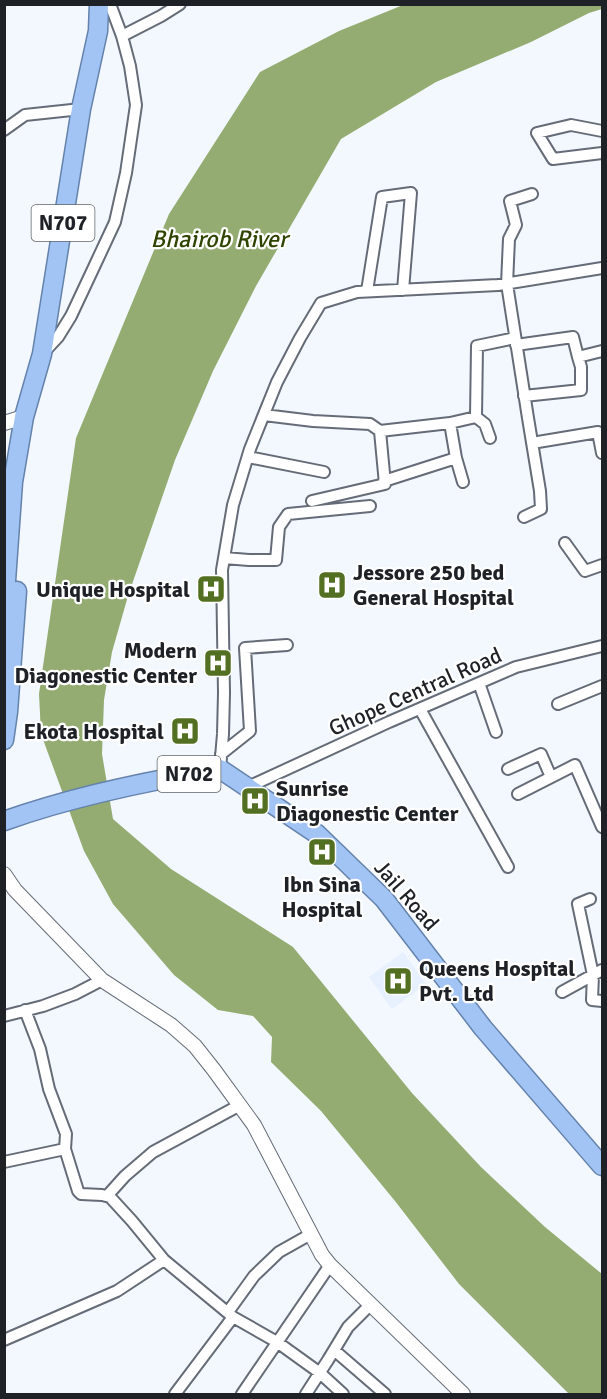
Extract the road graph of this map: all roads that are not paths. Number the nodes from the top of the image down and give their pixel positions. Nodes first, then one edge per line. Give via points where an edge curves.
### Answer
1 (99, 4) edge
2 (110, 4) edge
3 (180, 4) edge
4 (122, 36) junction
5 (81, 109) junction
6 (4, 130) edge
7 (603, 131) edge
8 (603, 153) edge
9 (532, 194) dead end
10 (603, 268) edge
11 (507, 284) junction
12 (403, 290) junction
13 (367, 291) junction
14 (516, 341) junction
15 (603, 351) edge
16 (42, 354) junction
17 (578, 357) junction
18 (524, 396) junction
19 (264, 415) junction
20 (24, 417) junction
21 (476, 417) junction
22 (4, 423) edge
23 (450, 423) junction
24 (380, 431) junction
25 (600, 432) edge
26 (490, 438) dead end
27 (20, 439) junction
28 (532, 443) junction
29 (603, 453) edge
30 (248, 457) junction
31 (456, 458) junction
32 (324, 472) dead end
33 (9, 478) edge
34 (384, 481) junction
35 (463, 482) dead end
36 (312, 501) dead end
37 (369, 506) dead end
38 (524, 517) dead end
39 (565, 543) dead end
40 (224, 558) junction
41 (603, 565) edge
42 (4, 609) edge
43 (287, 645) dead end
44 (603, 646) edge
45 (479, 683) junction
46 (603, 686) edge
47 (558, 704) dead end
48 (420, 709) junction
49 (496, 732) dead end
50 (4, 740) edge
51 (220, 762) junction
52 (508, 769) dead end
53 (551, 777) junction
54 (249, 788) junction
55 (518, 794) dead end
56 (4, 821) edge
57 (603, 827) edge
58 (508, 867) dead end
59 (7, 882) edge
60 (590, 899) dead end
61 (598, 972) edge
62 (102, 980) junction
63 (562, 992) dead end
64 (603, 1001) edge
65 (25, 1010) junction
66 (4, 1016) edge
67 (240, 1105) junction
68 (65, 1149) junction
69 (4, 1162) edge
70 (603, 1166) edge
71 (107, 1196) junction
72 (311, 1234) junction
73 (164, 1260) junction
74 (330, 1266) junction
75 (370, 1305) junction
76 (230, 1314) junction
77 (4, 1340) edge
78 (277, 1342) junction
79 (334, 1350) junction
80 (320, 1373) junction
81 (175, 1395) edge
82 (242, 1395) edge
83 (306, 1395) edge
84 (343, 1395) edge
85 (385, 1395) edge
86 (463, 1395) edge

1 - 5 highway, N707 via 98,31
2 - 4 street
3 - 4 street
4 - 16 street via 136,105 115,222 71,316
5 - 6 street via 25,114
5 - 16 highway, N707
7 - 8 street via 571,125 537,133 553,159
9 - 11 street via 510,201 516,225 509,239
10 - 11 street
11 - 12 street
11 - 14 street
12 - 13 street
12 - 13 street via 411,193 382,197
13 - 19 street via 321,303 277,382
14 - 17 street via 573,337
14 - 18 street
14 - 21 street via 477,346
15 - 17 street
16 - 20 highway, N707
17 - 18 street via 581,390
18 - 28 street
19 - 24 street via 370,424
19 - 30 street
20 - 22 street
20 - 27 highway, N707
21 - 23 street
21 - 26 street via 485,424
23 - 24 street
23 - 31 street
24 - 34 street
25 - 28 street
25 - 29 street
27 - 33 highway, N707
27 - 50 highway, N707 via 21,531
28 - 38 street via 541,509
30 - 32 street
30 - 40 street via 233,505
31 - 34 street
31 - 35 street
33 - 42 highway, N707
34 - 36 street via 385,484
37 - 40 street via 288,514 279,527 276,560
39 - 41 street via 585,571
40 - 51 street
43 - 51 street via 245,648 250,731
44 - 45 street, Ghope Central Road via 516,668
45 - 48 street, Ghope Central Road
45 - 49 street
46 - 47 street
48 - 54 street, Ghope Central Road
48 - 58 street
51 - 54 highway, N702
51 - 56 highway, N702 via 51,805
52 - 53 street via 541,754
53 - 55 street
53 - 57 street via 575,765
54 - 70 highway, Jail Road / N702 via 317,834 384,899 483,1029
59 - 62 street
60 - 61 street via 578,904
61 - 63 street
61 - 64 street via 592,1000
62 - 65 street via 75,994
62 - 67 street via 171,1025 195,1046
65 - 66 street
65 - 68 street via 66,1134
67 - 71 street via 153,1152
67 - 72 street
68 - 69 street
68 - 71 street via 78,1191
71 - 73 street
72 - 74 street
72 - 76 street via 279,1252 254,1276
73 - 76 street
73 - 77 street via 117,1291
74 - 75 street
74 - 78 street
75 - 79 street via 348,1327
75 - 86 street
76 - 78 street
76 - 81 street
78 - 80 street
78 - 82 street
79 - 80 street
79 - 85 street
80 - 83 street
80 - 84 street

